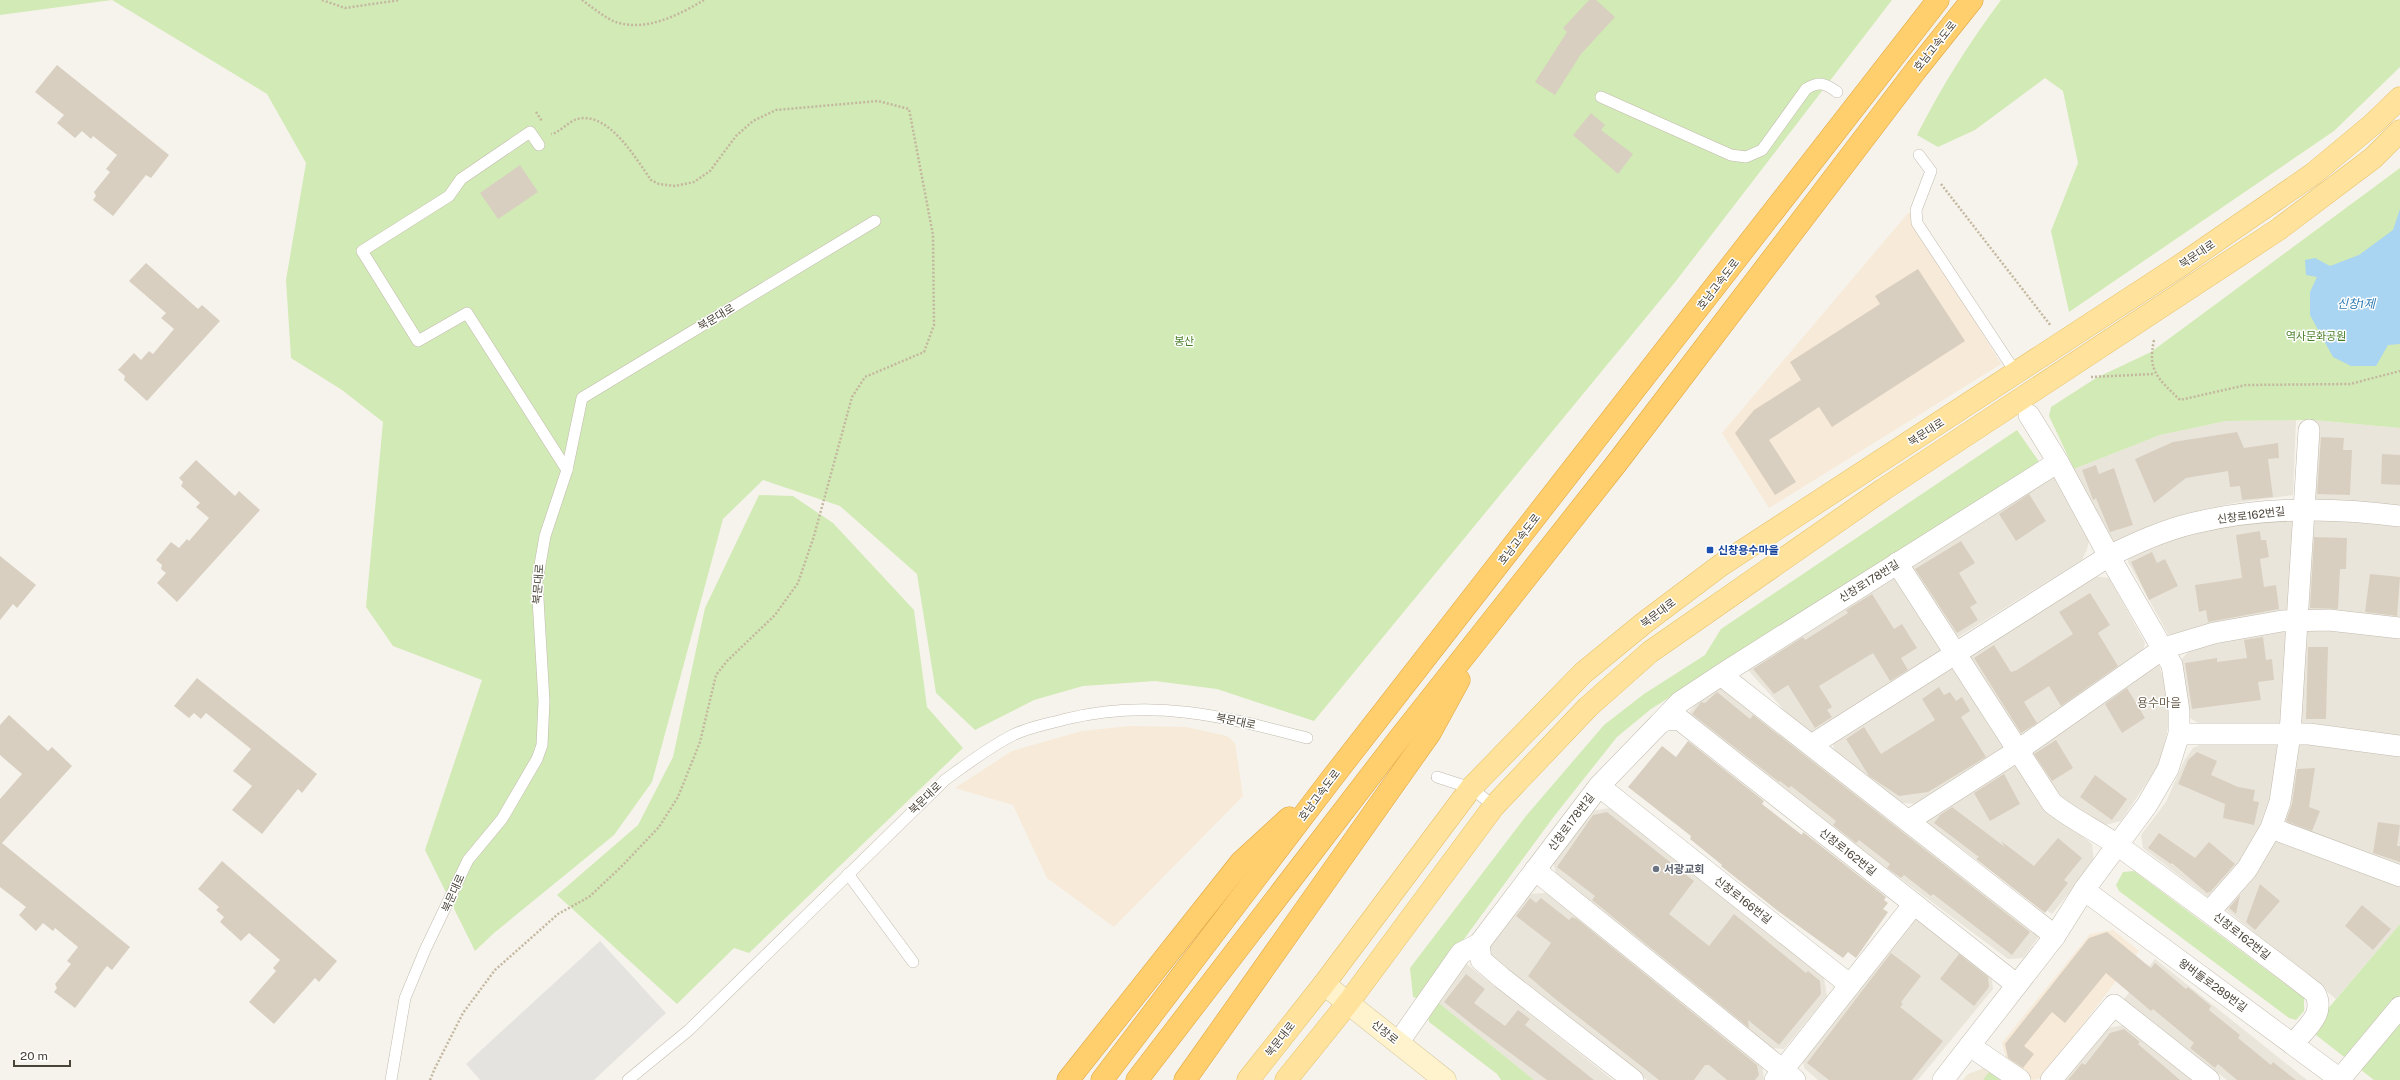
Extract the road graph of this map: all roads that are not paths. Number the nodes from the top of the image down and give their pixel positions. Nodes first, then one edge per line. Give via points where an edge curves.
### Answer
1 (1938, 0) edge
2 (1972, 0) edge
3 (1837, 92) dead end
4 (1601, 98) dead end
5 (2400, 98) edge
6 (2400, 132) edge
7 (540, 145) dead end
8 (1919, 155) dead end
9 (875, 221) dead end
10 (2016, 374) junction
11 (2029, 414) dead end
12 (2309, 430) dead end
13 (2058, 462) junction
14 (567, 470) junction
15 (2304, 510) junction
16 (2400, 516) edge
17 (2109, 556) junction
18 (1897, 563) junction
19 (2298, 620) junction
20 (1490, 624) junction
21 (2400, 628) edge
22 (2164, 648) junction
23 (1955, 652) junction
24 (1722, 675) junction
25 (1673, 715) junction
26 (2179, 734) junction
27 (2290, 734) junction
28 (1308, 738) dead end
29 (1813, 744) junction
30 (2397, 746) edge
31 (2017, 751) junction
32 (1438, 777) dead end
33 (1332, 778) junction
34 (1599, 786) junction
35 (1471, 788) junction
36 (1494, 806) junction
37 (1908, 821) junction
38 (2271, 828) junction
39 (2118, 845) junction
40 (1535, 870) junction
41 (848, 874) junction
42 (2400, 876) edge
43 (2084, 890) junction
44 (1914, 904) junction
45 (2210, 911) junction
46 (2055, 936) junction
47 (1479, 944) junction
48 (913, 962) dead end
49 (1324, 984) junction
50 (1850, 985) junction
51 (2017, 985) junction
52 (1348, 1003) junction
53 (2400, 1007) edge
54 (1398, 1043) junction
55 (2293, 1044) junction
56 (1970, 1046) junction
57 (1784, 1077) edge
58 (391, 1080) edge
59 (628, 1080) edge
60 (1068, 1080) edge
61 (1102, 1080) edge
62 (1137, 1080) edge
63 (1185, 1080) edge
64 (1248, 1080) edge
65 (1286, 1080) edge
66 (1445, 1080) edge
67 (1633, 1080) edge
68 (1943, 1080) edge
69 (2020, 1080) edge
70 (2051, 1080) edge
71 (2209, 1080) edge
72 (2340, 1080) edge

1 - 33 highway, 호남고속도로
2 - 20 highway, 호남고속도로
3 - 4 lane via 1826,84 1817,83 1806,89 1762,150 1746,157 1731,155
5 - 10 main road, 북문대로 via 2313,174
6 - 36 main road via 2373,158 2279,229 1884,489 1650,652 1588,707
7 - 14 lane via 530,132 461,179 449,196 362,251 418,341 467,313
8 - 10 lane via 1931,171 1916,210 1917,223
9 - 14 lane, 북문대로 via 582,398
10 - 35 main road, 북문대로 via 1721,566 1644,623 1583,673
11 - 13 street
12 - 15 street
13 - 17 street
13 - 18 street, 신창로178번길
14 - 58 lane, 북문대로 via 545,536 536,582 544,708 542,745 537,759 502,819 468,860 426,950 405,998
15 - 16 street, 신창로162번길 via 2365,511
15 - 17 street, 신창로162번길 via 2249,514 2193,523 2140,541
15 - 19 street
17 - 22 street
17 - 23 street, 신창로162번길
18 - 23 street, 신창로162번길
18 - 24 street, 신창로178번길
19 - 21 street via 2360,622
19 - 22 street via 2226,630
19 - 27 street
20 - 62 highway, 호남고속도로
20 - 63 highway via 1430,732
22 - 26 street via 2172,666 2179,711
22 - 31 street
23 - 29 street, 신창로162번길
23 - 31 street, 신창로162번길
24 - 25 street, 신창로178번길
24 - 29 street
25 - 34 street, 신창로178번길
25 - 44 street, 신창로162번길
26 - 27 street
26 - 39 street via 2160,785
27 - 30 street via 2334,736
27 - 38 street via 2280,802
28 - 41 lane, 북문대로 via 1228,718 1154,709 1119,710 1046,724 1014,735 986,750 945,780
29 - 37 street
31 - 37 street
31 - 39 street, 신창로162번길 via 2046,795 2066,815
32 - 35 lane
33 - 60 highway via 1241,862
33 - 61 highway, 호남고속도로
34 - 40 street, 신창로178번길
34 - 50 street, 신창로166번길
35 - 36 lane
35 - 49 main road, 북문대로
36 - 52 main road
37 - 46 street
38 - 42 street
38 - 45 street via 2247,869
39 - 43 street
39 - 45 street, 신창로162번길
40 - 47 street, 신창로178번길
40 - 57 street
41 - 48 lane
41 - 59 lane, 북문대로 via 689,1030
43 - 46 street
43 - 55 street, 왕버들로289번길
44 - 50 street
44 - 51 street, 신창로162번길
45 - 55 street, 신창로162번길 via 2315,993 2320,1005 2318,1014
46 - 51 street
47 - 54 street via 1461,953
47 - 67 street via 1481,960
49 - 52 main road, 신창로
49 - 64 main road, 북문대로
50 - 57 street
51 - 56 street
52 - 54 main road, 신창로
52 - 65 main road
53 - 72 street
54 - 66 main road, 신창로
55 - 72 street, 왕버들로289번길
56 - 68 street
56 - 69 street
70 - 71 street via 2114,1005

